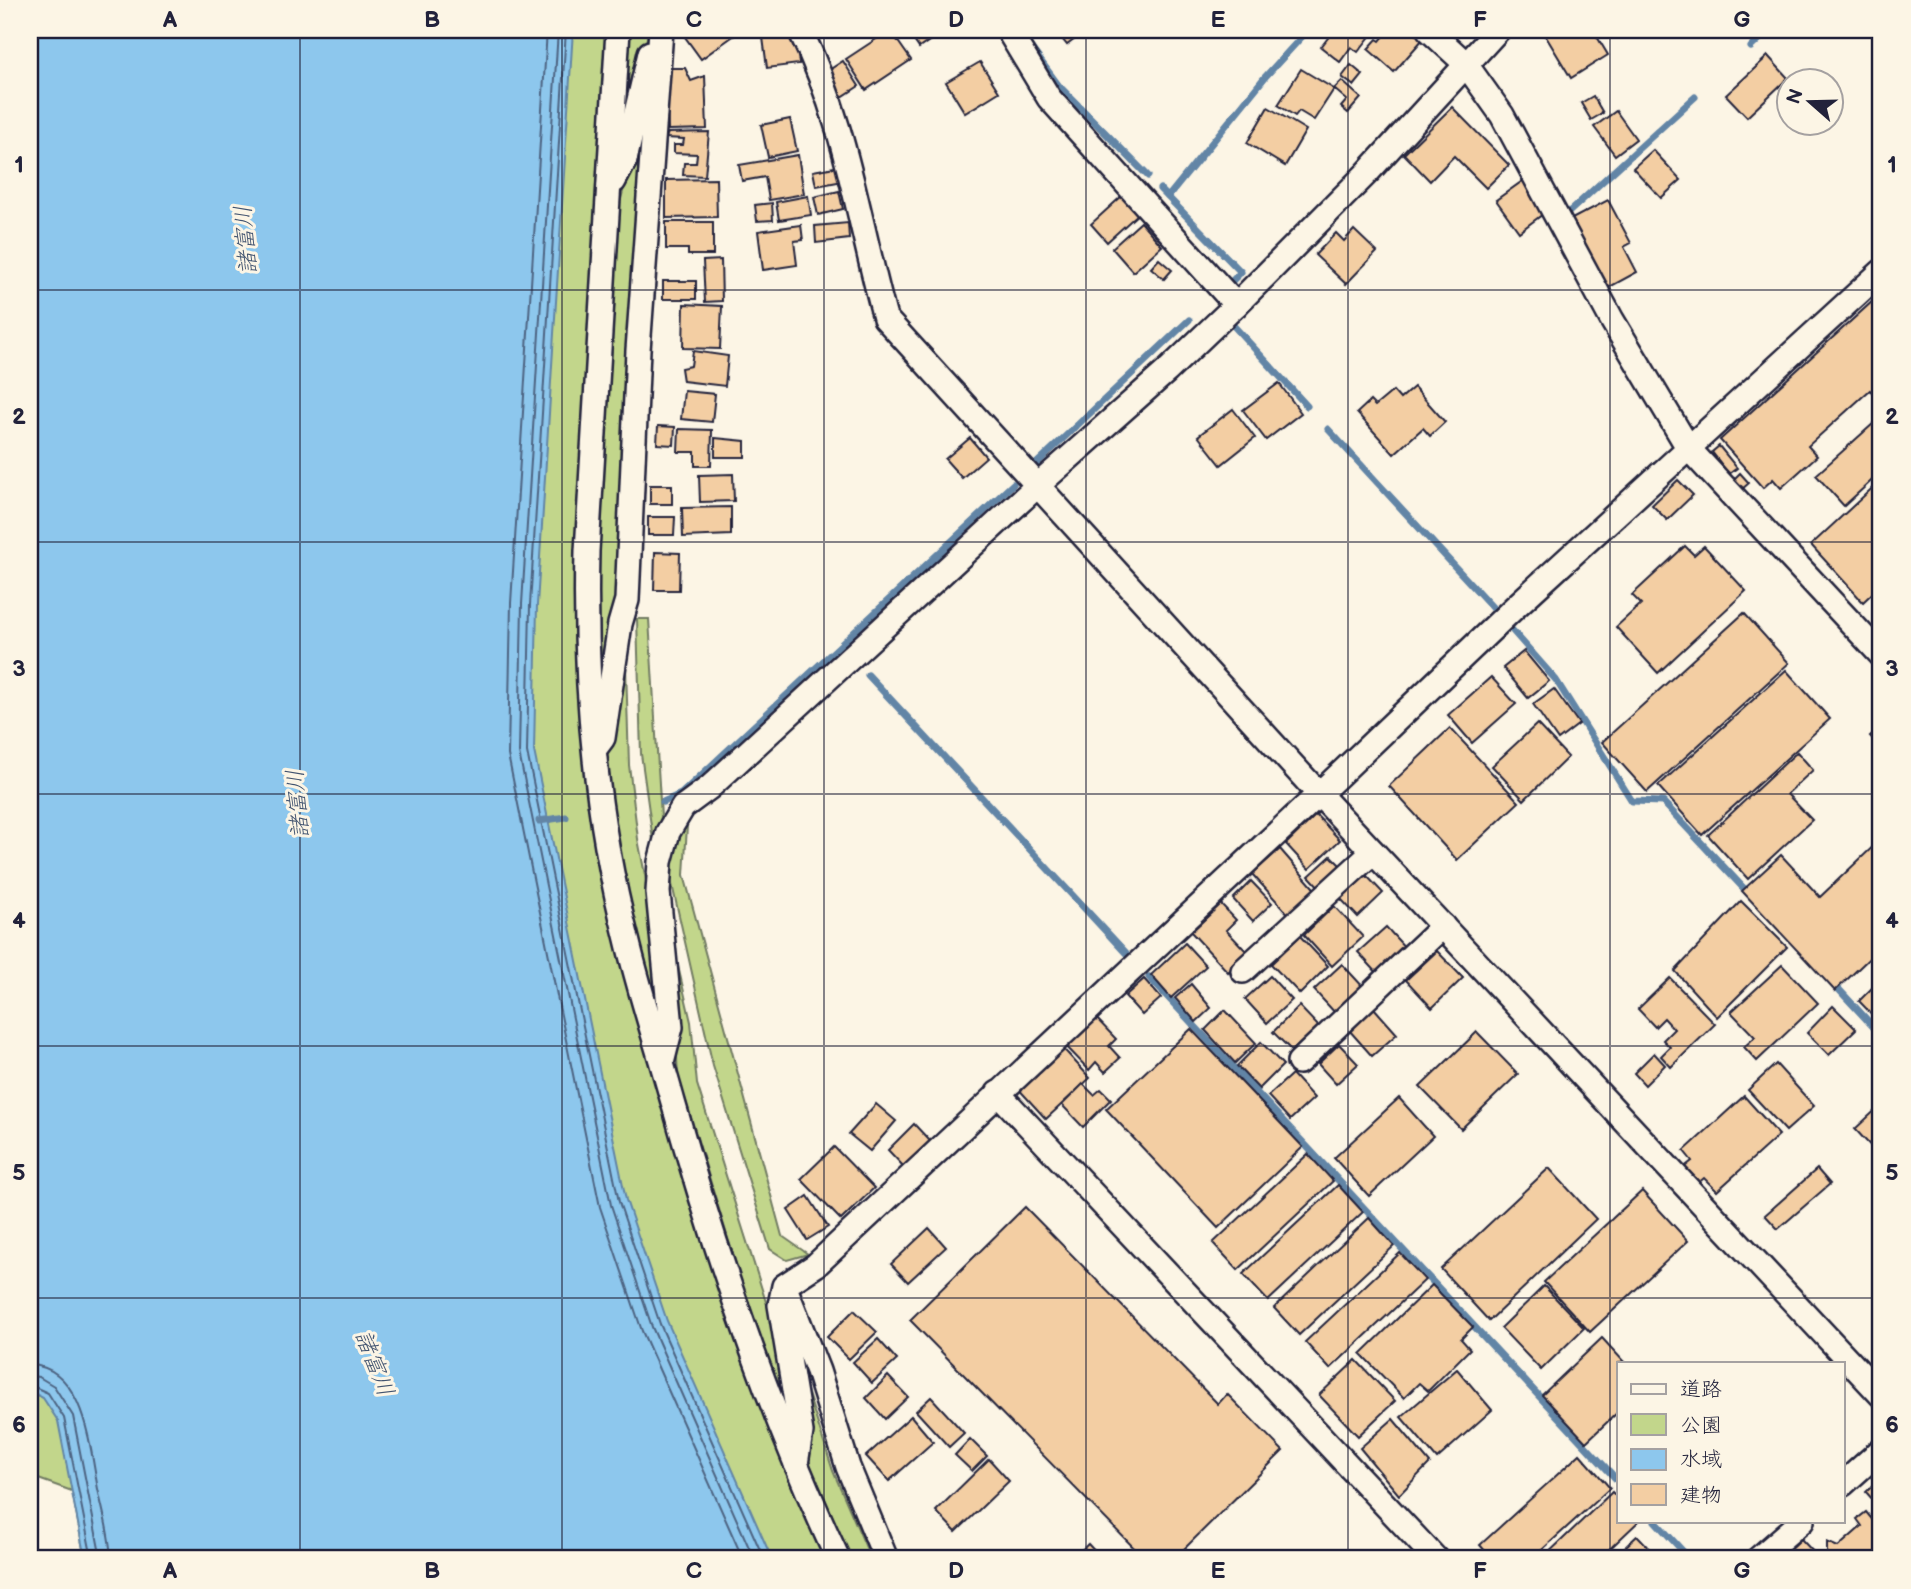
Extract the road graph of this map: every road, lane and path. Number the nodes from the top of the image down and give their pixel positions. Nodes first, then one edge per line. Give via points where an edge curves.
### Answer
1 (618, 30) edge
2 (655, 30) edge
3 (661, 30) edge
4 (800, 30) edge
5 (1008, 30) edge
6 (1429, 30) edge
7 (1498, 30) edge
8 (1465, 63) junction
9 (608, 193) junction
10 (1881, 272) edge
11 (1236, 305) junction
12 (1689, 449) junction
13 (1037, 486) junction
14 (1881, 655) edge
15 (593, 751) junction
16 (1319, 794) junction
17 (1373, 852) junction
18 (1443, 926) junction
19 (1243, 971) dead end
20 (662, 1062) junction
21 (1299, 1062) dead end
22 (998, 1093) junction
23 (784, 1286) junction
24 (1881, 1395) edge
25 (1881, 1450) edge
26 (796, 1464) junction
27 (1844, 1483) edge
28 (1801, 1522) edge
29 (838, 1559) edge
30 (886, 1559) edge
31 (1436, 1559) edge
32 (1758, 1559) edge

1 - 9 street
2 - 9 street via 625,160
3 - 15 street via 626,600 603,738
4 - 13 street via 841,134 885,318
5 - 11 street via 1049,98
6 - 8 street
7 - 8 street
8 - 11 street via 1367,173
8 - 12 street via 1502,115 1612,320
9 - 15 street via 585,628
10 - 12 street
11 - 13 street
12 - 14 street
12 - 16 street
13 - 16 street
13 - 20 street via 683,807 668,832 660,862 658,892 671,1027
15 - 20 street via 626,938
16 - 17 street
16 - 22 street
17 - 18 street
17 - 19 street
18 - 21 street
18 - 24 street
20 - 26 street via 706,1216
22 - 23 street via 816,1265
22 - 31 street
23 - 26 street via 780,1306 801,1432
23 - 30 street
25 - 27 street
26 - 29 street
28 - 32 street

